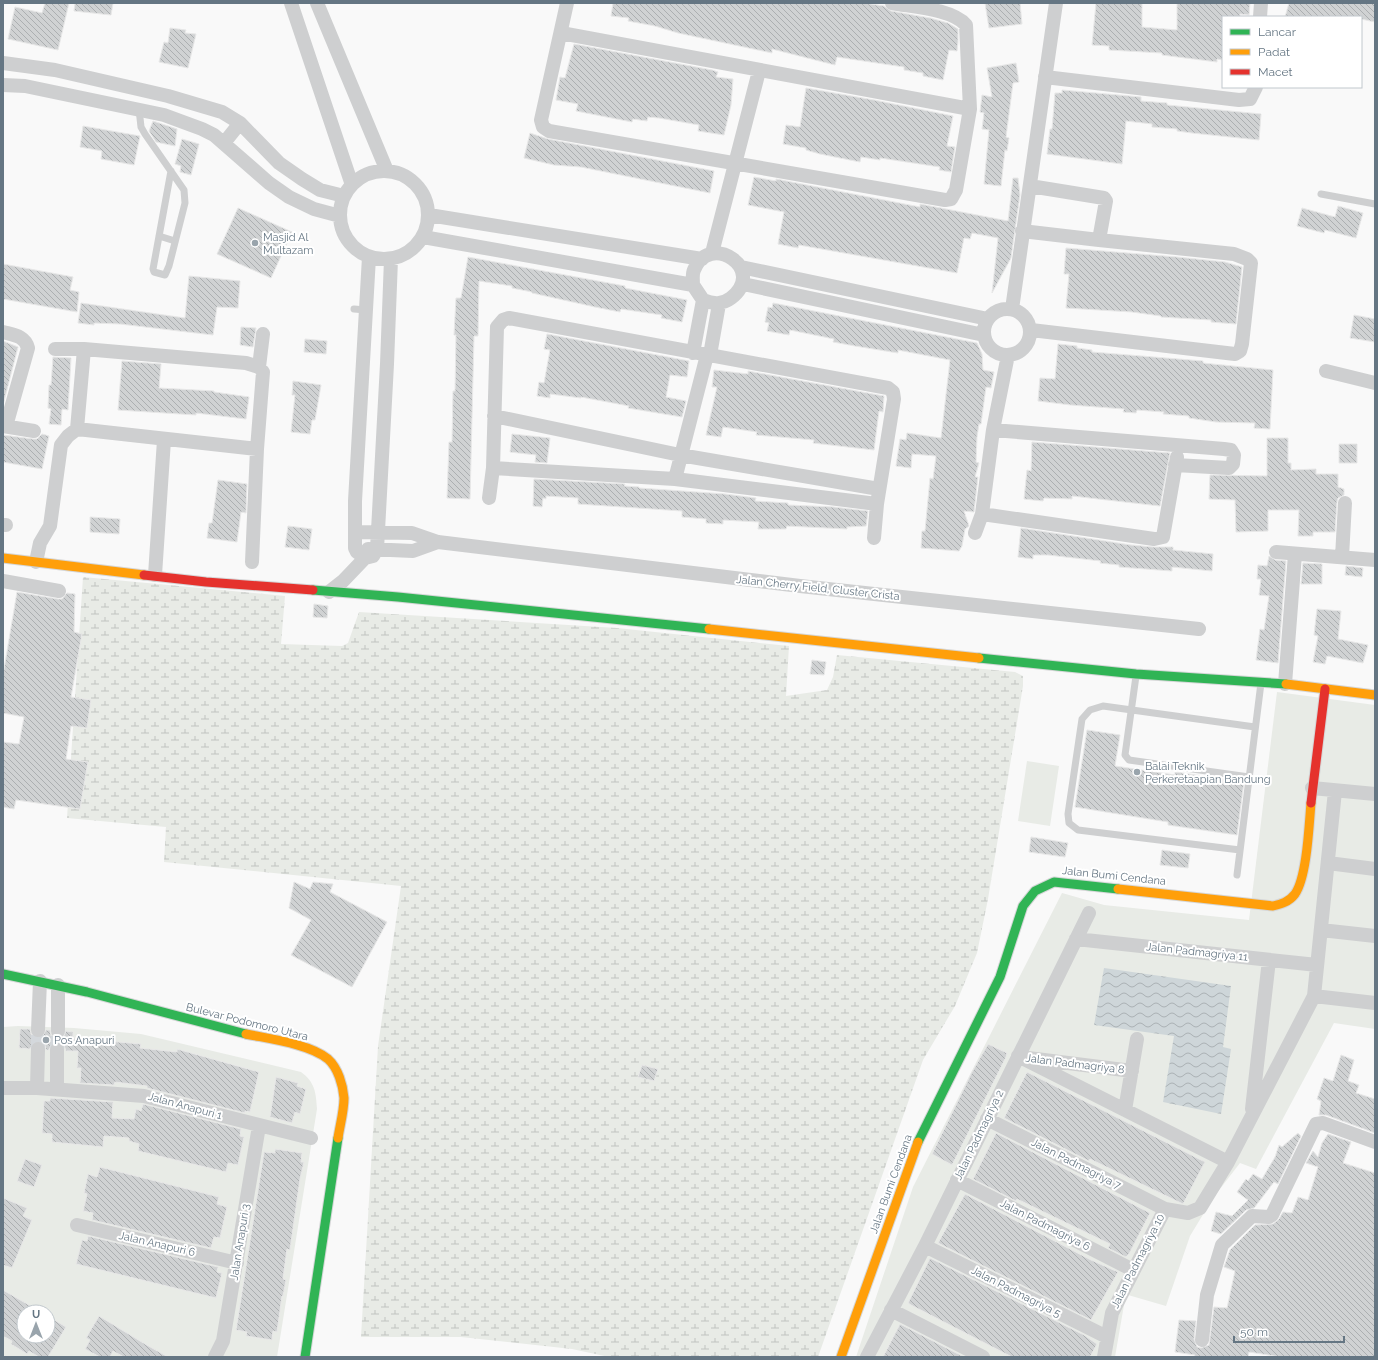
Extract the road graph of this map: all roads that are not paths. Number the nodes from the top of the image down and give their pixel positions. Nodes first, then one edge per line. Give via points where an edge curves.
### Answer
1 (291, 3) edge
2 (317, 3) edge
3 (567, 3) edge
4 (892, 3) edge
5 (1056, 3) edge
6 (1262, 3) edge
7 (1260, 16) edge
8 (561, 32) junction
9 (3, 63) edge
10 (55, 70) junction
11 (759, 71) junction
12 (1045, 77) junction
13 (90, 79) junction
14 (3, 85) edge
15 (1256, 88) edge
16 (52, 92) junction
17 (86, 99) junction
18 (139, 109) junction
19 (970, 109) junction
20 (240, 123) junction
21 (224, 143) junction
22 (736, 163) junction
23 (171, 171) junction
24 (387, 171) junction
25 (1030, 186) junction
26 (348, 191) junction
27 (1321, 194) dead end
28 (1375, 204) edge
29 (429, 215) junction
30 (340, 216) junction
31 (473, 222) junction
32 (1022, 231) junction
33 (159, 236) junction
34 (423, 237) junction
35 (1099, 240) junction
36 (175, 241) junction
37 (469, 245) junction
38 (707, 256) junction
39 (369, 257) junction
40 (391, 259) junction
41 (741, 267) junction
42 (743, 284) junction
43 (693, 285) junction
44 (703, 300) junction
45 (719, 304) junction
46 (1012, 309) junction
47 (988, 319) junction
48 (1031, 330) junction
49 (3, 332) edge
50 (263, 334) dead end
51 (984, 335) junction
52 (55, 349) dead end
53 (84, 349) junction
54 (704, 354) junction
55 (1008, 355) junction
56 (259, 367) junction
57 (1326, 371) dead end
58 (1375, 383) edge
59 (494, 416) junction
60 (4, 426) edge
61 (77, 429) junction
62 (994, 430) junction
63 (34, 431) dead end
64 (164, 440) junction
65 (1178, 446) junction
66 (257, 449) junction
67 (680, 455) junction
68 (1175, 465) junction
69 (493, 468) junction
70 (675, 479) junction
71 (879, 489) junction
72 (489, 498) dead end
73 (1345, 503) dead end
74 (877, 504) junction
75 (982, 514) junction
76 (355, 532) junction
77 (378, 533) junction
78 (975, 533) dead end
79 (874, 538) dead end
80 (438, 542) junction
81 (355, 548) junction
82 (377, 549) junction
83 (1276, 552) dead end
84 (1295, 554) junction
85 (1342, 557) junction
86 (3, 558) edge
87 (365, 558) junction
88 (1375, 560) edge
89 (36, 562) junction
90 (252, 562) dead end
91 (155, 575) junction
92 (3, 581) edge
93 (59, 591) dead end
94 (329, 592) junction
95 (1199, 629) dead end
96 (1136, 674) junction
97 (1261, 683) junction
98 (1285, 684) junction
99 (1325, 689) junction
100 (1375, 695) edge
101 (1132, 709) junction
102 (1255, 728) junction
103 (1249, 777) junction
104 (1312, 788) junction
105 (1335, 791) junction
106 (1375, 794) edge
107 (1240, 850) junction
108 (1328, 863) junction
109 (1375, 869) edge
110 (1237, 875) dead end
111 (1089, 913) dead end
112 (1321, 930) junction
113 (1375, 936) edge
114 (1076, 939) junction
115 (1269, 960) junction
116 (1317, 965) junction
117 (3, 974) edge
118 (40, 981) junction
119 (58, 985) junction
120 (1314, 996) junction
121 (1375, 1003) edge
122 (38, 1030) tunnel mouth
123 (58, 1031) tunnel mouth
124 (1137, 1039) dead end
125 (38, 1049) tunnel mouth
126 (57, 1050) tunnel mouth
127 (1018, 1056) junction
128 (1132, 1071) junction
129 (3, 1088) edge
130 (37, 1088) junction
131 (57, 1089) junction
132 (1125, 1110) junction
133 (1251, 1118) junction
134 (987, 1119) junction
135 (259, 1126) junction
136 (311, 1138) dead end
137 (1375, 1142) edge
138 (1228, 1162) junction
139 (957, 1180) junction
140 (1165, 1209) junction
141 (77, 1225) dead end
142 (925, 1246) junction
143 (237, 1263) junction
144 (1134, 1270) junction
145 (891, 1310) junction
146 (1107, 1338) junction
147 (1202, 1340) dead end
148 (215, 1357) edge
149 (305, 1357) edge
150 (841, 1357) edge
151 (867, 1357) edge
152 (984, 1357) edge
153 (1104, 1357) edge

1 - 26 street
2 - 24 street
3 - 8 street
4 - 19 street via 949,14 966,25
5 - 12 street
6 - 7 street
8 - 11 street
8 - 22 street via 540,120 544,128 549,131
9 - 10 street
10 - 13 street
10 - 16 street
11 - 19 street
11 - 22 street
12 - 15 street via 1239,100 1250,99
12 - 25 street
13 - 17 street
13 - 20 street via 199,105
14 - 16 street via 25,86
16 - 17 street
17 - 18 street
18 - 21 street via 164,114 202,129
18 - 23 lane via 143,131
19 - 22 street via 956,190 951,199
20 - 21 street
20 - 26 street via 279,163 302,179 320,190
21 - 30 street via 269,183 289,197 314,209
22 - 38 street
23 - 33 lane
23 - 36 lane via 184,190 185,203
24 - 26 street via 374,172 362,177
24 - 29 street via 403,175 417,185 425,199
25 - 32 street
25 - 35 street via 1104,198 1106,201
26 - 30 street
27 - 28 lane
29 - 31 street
29 - 34 street
30 - 39 street via 348,241
31 - 37 street
31 - 38 street
32 - 35 street
32 - 46 street
33 - 36 lane
33 - 36 lane via 152,269 158,274 165,275
34 - 37 street
34 - 40 street via 410,252
35 - 48 street via 1234,254 1247,259 1251,263 1240,351 1235,354
37 - 43 street
38 - 41 street via 725,254
38 - 43 street via 693,271
39 - 40 street
39 - 76 street via 360,310
40 - 77 street
41 - 42 street
41 - 47 street
42 - 45 street via 728,301
42 - 51 street
43 - 44 street
44 - 45 street
44 - 54 street
45 - 54 street
46 - 47 street via 1002,309
46 - 48 street via 1025,316
47 - 51 street
48 - 55 street via 1024,347
49 - 60 street via 20,336 27,342 28,348
50 - 56 street
51 - 55 street via 992,349
52 - 53 street
53 - 56 street via 246,363
53 - 61 street
54 - 59 street via 509,318 502,320 497,327
54 - 67 street
54 - 71 street via 888,388 893,392 894,399
55 - 62 street
56 - 66 street via 263,372
57 - 58 street
59 - 67 street
59 - 69 street
60 - 63 street
61 - 64 street
61 - 89 street via 61,445 50,526 40,543
62 - 65 street
62 - 75 street
64 - 66 street
64 - 91 street
65 - 68 street
65 - 68 street via 1231,450 1234,464 1229,468
66 - 90 street
67 - 70 street
67 - 71 street
68 - 75 street via 1163,537 1154,539
69 - 70 street
69 - 72 street
70 - 74 street
71 - 74 street
73 - 85 street
74 - 79 street
75 - 78 street
76 - 77 street, Jalan Cherry Field, Cluster Crista
76 - 81 street
77 - 80 street, Jalan Cherry Field, Cluster Crista via 412,533
77 - 82 street
80 - 82 street via 412,552
80 - 95 street, Jalan Cherry Field, Cluster Crista via 800,586
81 - 82 street
81 - 87 street
82 - 87 street via 372,556
83 - 84 street
84 - 85 street
84 - 98 street
85 - 88 street
86 - 89 street
87 - 94 street
89 - 91 street
91 - 94 street
92 - 93 street
94 - 96 street via 398,597
96 - 97 street
96 - 101 lane
97 - 98 street
97 - 102 lane
98 - 99 street
99 - 100 street
99 - 104 street, Jalan Bumi Cendana
101 - 102 lane
101 - 103 lane via 1125,755 1129,760
101 - 107 lane via 1103,706 1090,710 1082,719 1068,814 1069,823 1078,830
102 - 103 lane
103 - 107 lane
104 - 105 street
104 - 150 street, Jalan Bumi Cendana via 1302,880 1297,892 1287,902 1273,906 1054,882 1035,890 1023,906 1000,977 914,1150
105 - 106 street
105 - 108 street
107 - 110 lane
108 - 109 street
108 - 112 street
111 - 114 street, Jalan Padmagriya 2
112 - 113 street
112 - 116 street
114 - 115 street, Jalan Padmagriya 11
114 - 127 street, Jalan Padmagriya 2
115 - 116 street, Jalan Padmagriya 11
115 - 133 street, Jalan Padmagriya 10
116 - 120 street
117 - 118 street, Bulevar Podomoro Utara
118 - 119 street, Bulevar Podomoro Utara
118 - 122 street
119 - 123 street
119 - 149 street, Bulevar Podomoro Utara via 313,1050 328,1059 343,1090 344,1100
120 - 121 street
120 - 133 street, Jalan Padmagriya 10
124 - 128 street, Jalan Padmagriya 8
125 - 130 street
126 - 131 street
127 - 128 street, Jalan Padmagriya 8
127 - 132 street, Jalan Padmagriya 8
127 - 134 street, Jalan Padmagriya 2
128 - 132 street, Jalan Padmagriya 8
129 - 130 street, Jalan Anapuri 1
130 - 131 street, Jalan Anapuri 1
131 - 135 street, Jalan Anapuri 1 via 144,1096
132 - 138 street, Jalan Padmagriya 8
133 - 138 street, Jalan Padmagriya 10
134 - 139 street, Jalan Padmagriya 2
134 - 140 street, Jalan Padmagriya 7
135 - 136 street, Jalan Anapuri 1
135 - 143 street, Jalan Anapuri 3
137 - 147 street via 1323,1123 1316,1124 1272,1215 1252,1216 1222,1245 1207,1295
138 - 140 street, Jalan Padmagriya 10 via 1200,1208 1188,1214
139 - 142 street, Jalan Padmagriya 2
139 - 144 street, Jalan Padmagriya 6
140 - 144 street, Jalan Padmagriya 10
141 - 143 street, Jalan Anapuri 6
142 - 145 street, Jalan Padmagriya 2
142 - 146 street, Jalan Padmagriya 5
143 - 148 street, Jalan Anapuri 3 via 223,1341
144 - 146 street, Jalan Padmagriya 10 via 1112,1313
145 - 151 street, Jalan Padmagriya 2
145 - 152 street
146 - 153 street, Jalan Padmagriya 10

